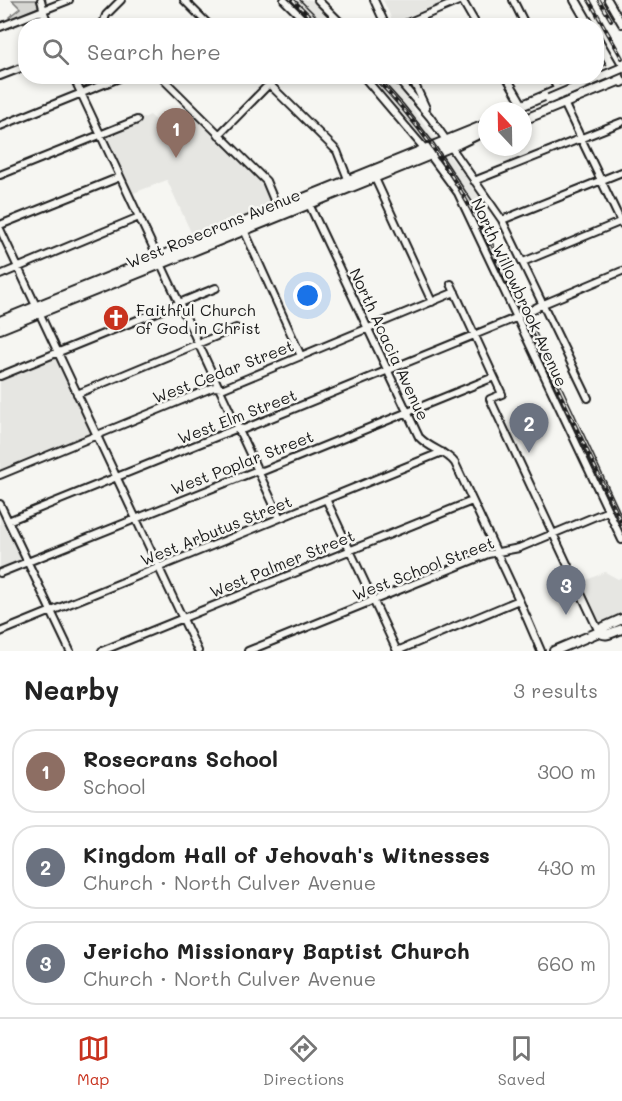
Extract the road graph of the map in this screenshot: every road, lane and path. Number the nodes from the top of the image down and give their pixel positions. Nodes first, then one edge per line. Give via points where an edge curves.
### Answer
1 (41, 0) edge
2 (69, 0) edge
3 (121, 0) edge
4 (184, 0) edge
5 (284, 0) edge
6 (318, 0) edge
7 (374, 0) edge
8 (461, 0) edge
9 (513, 0) edge
10 (575, 0) edge
11 (608, 0) edge
12 (43, 10) junction
13 (23, 18) edge
14 (46, 18) edge
15 (106, 18) edge
16 (202, 18) edge
17 (302, 18) edge
18 (336, 18) edge
19 (382, 18) edge
20 (419, 18) edge
21 (472, 18) edge
22 (522, 18) edge
23 (585, 18) edge
24 (18, 20) edge
25 (622, 24) edge
26 (0, 27) edge
27 (604, 47) edge
28 (618, 68) edge
29 (18, 69) edge
30 (604, 75) edge
31 (0, 76) edge
32 (622, 78) edge
33 (77, 84) edge
34 (105, 84) edge
35 (168, 84) edge
36 (269, 84) joint
37 (370, 84) edge
38 (402, 84) edge
39 (415, 84) edge
40 (510, 84) edge
41 (555, 84) edge
42 (572, 84) edge
43 (585, 84) edge
44 (603, 84) edge
45 (604, 84) edge
46 (558, 90) junction
47 (81, 94) junction
48 (550, 101) junction
49 (518, 102) edge
50 (532, 103) edge
51 (564, 103) junction
52 (532, 105) edge
53 (532, 110) edge
54 (532, 116) edge
55 (430, 117) junction
56 (137, 120) dead end
57 (622, 122) edge
58 (0, 126) edge
59 (478, 127) edge
60 (478, 133) edge
61 (100, 135) junction
62 (219, 135) junction
63 (478, 136) edge
64 (580, 139) junction
65 (451, 143) junction
66 (431, 151) junction
67 (622, 172) edge
68 (373, 174) junction
69 (0, 175) edge
70 (120, 177) junction
71 (474, 181) junction
72 (600, 181) junction
73 (350, 183) junction
74 (307, 201) junction
75 (279, 212) junction
76 (139, 217) junction
77 (502, 220) junction
78 (622, 223) edge
79 (0, 227) edge
80 (244, 230) junction
81 (160, 260) junction
82 (523, 262) junction
83 (18, 267) junction
84 (622, 271) edge
85 (0, 275) edge
86 (451, 284) dead end
87 (216, 288) dead end
88 (455, 292) junction
89 (432, 302) junction
90 (179, 303) junction
91 (542, 305) junction
92 (38, 310) junction
93 (518, 317) junction
94 (0, 321) edge
95 (236, 328) dead end
96 (0, 329) edge
97 (368, 329) junction
98 (475, 335) junction
99 (198, 344) junction
100 (57, 352) junction
101 (301, 356) junction
102 (387, 370) junction
103 (0, 375) edge
104 (494, 377) junction
105 (218, 387) junction
106 (77, 394) junction
107 (588, 398) dead end
108 (406, 412) junction
109 (238, 428) junction
110 (96, 435) junction
111 (442, 452) junction
112 (258, 470) junction
113 (0, 475) edge
114 (116, 478) junction
115 (326, 499) junction
116 (472, 501) junction
117 (0, 504) edge
118 (608, 511) junction
119 (280, 518) junction
120 (135, 519) junction
121 (8, 521) junction
122 (553, 534) junction
123 (622, 540) edge
124 (350, 550) junction
125 (496, 551) junction
126 (27, 562) junction
127 (159, 567) junction
128 (0, 573) edge
129 (519, 600) junction
130 (374, 601) junction
131 (51, 611) junction
132 (183, 618) junction
133 (622, 619) edge
134 (622, 629) edge
135 (0, 632) edge
136 (600, 632) junction
137 (70, 651) edge
138 (102, 651) edge
139 (198, 651) edge
140 (248, 651) edge
141 (397, 651) edge
142 (541, 651) edge
143 (554, 651) edge

1 - 12 street
2 - 12 street
3 - 15 street
4 - 16 street
5 - 17 street
6 - 18 street
7 - 19 street
8 - 20 street
8 - 21 street
9 - 22 street
10 - 23 main road
11 - 25 street
12 - 13 street
12 - 14 street
24 - 26 street
27 - 28 main road
28 - 30 main road, bridge
28 - 32 main road
29 - 31 street
32 - 45 main road
32 - 51 main road
33 - 47 street
34 - 47 street
35 - 62 street
36 - 62 street
36 - 73 street via 337,151
37 - 66 street, North Willowbrook Avenue
38 - 55 street, North Willowbrook Avenue
39 - 55 street
40 - 49 street
41 - 46 street
42 - 46 main road
43 - 48 main road, bridge
44 - 48 main road
46 - 50 main road
47 - 58 street
47 - 61 street
48 - 52 main road
48 - 53 main road
51 - 54 main road
51 - 64 street
55 - 65 street, North Willowbrook Avenue
56 - 61 street
57 - 64 street
59 - 65 main road
60 - 65 main road
61 - 69 street
61 - 70 street
62 - 75 street via 266,181
63 - 65 main road
64 - 71 street
64 - 72 street
65 - 66 main road, West Rosecrans Avenue
65 - 71 street, North Willowbrook Avenue
66 - 68 main road, West Rosecrans Avenue
66 - 93 street, North Willowbrook Avenue via 458,193
67 - 72 street
68 - 73 main road, West Rosecrans Avenue
68 - 89 street
70 - 76 street
70 - 79 street
71 - 77 street, North Willowbrook Avenue
72 - 77 street
72 - 78 street
73 - 74 main road, West Rosecrans Avenue
74 - 75 main road, West Rosecrans Avenue
74 - 97 street, North Acacia Avenue
75 - 80 main road, West Rosecrans Avenue
75 - 81 main road, West Rosecrans Avenue
76 - 81 street
76 - 83 street
77 - 82 street, North Willowbrook Avenue
78 - 82 street
79 - 83 street
80 - 81 main road, West Rosecrans Avenue
80 - 101 street
81 - 90 street
81 - 92 main road, West Rosecrans Avenue
82 - 91 street, North Willowbrook Avenue
83 - 85 street
83 - 92 street
84 - 91 street, West Elm Street
86 - 88 street
87 - 90 street
88 - 89 street, West Cedar Street
88 - 98 street
89 - 97 street, West Cedar Street
90 - 99 street
90 - 100 street
91 - 93 street, West Elm Street
91 - 107 street, North Willowbrook Avenue
92 - 94 main road, West Rosecrans Avenue
92 - 96 main road, West Rosecrans Avenue
92 - 100 street
93 - 98 street, West Elm Street
93 - 118 street, North Willowbrook Avenue
95 - 99 street
97 - 101 street, West Cedar Street
97 - 102 street, North Acacia Avenue
98 - 102 street, West Elm Street
98 - 104 street
99 - 105 street
99 - 106 street
100 - 103 street
100 - 106 street
101 - 105 street, West Cedar Street via 224,388
102 - 108 street, North Acacia Avenue
102 - 109 street, West Elm Street via 244,429
104 - 108 street, West Poplar Street
104 - 122 street via 502,394 490,399
105 - 109 street
105 - 110 street, West Cedar Street
106 - 110 street
108 - 111 street, North Acacia Avenue via 419,437
108 - 112 street, West Poplar Street
109 - 112 street
109 - 114 street, West Elm Street
110 - 113 street, West Cedar Street
110 - 114 street
111 - 115 street, West Arbutus Street
111 - 116 street, North Acacia Avenue via 455,463
112 - 119 street
112 - 120 street, West Poplar Street
114 - 120 street
114 - 121 street, West Elm Street
115 - 119 street, West Arbutus Street
115 - 124 street
116 - 124 street, West Palmer Street
116 - 125 street, North Acacia Avenue
117 - 121 street
118 - 122 street, West School Street
118 - 123 street, North Willowbrook Avenue
119 - 127 street, West Arbutus Street
120 - 126 street, West Poplar Street
120 - 127 street
121 - 126 street
122 - 125 street, West School Street via 519,548
122 - 136 street
124 - 130 street
124 - 132 street, West Palmer Street
125 - 129 street, North Acacia Avenue
125 - 130 street, West School Street
126 - 128 street, West Poplar Street
126 - 131 street
127 - 131 street, West Arbutus Street
127 - 132 street
129 - 141 street
129 - 142 street, North Acacia Avenue
130 - 140 street, West School Street
130 - 141 street
131 - 135 street, West Arbutus Street
131 - 137 street
132 - 138 street, West Palmer Street
132 - 139 street
133 - 136 main road
134 - 136 main road via 606,635
136 - 143 main road

